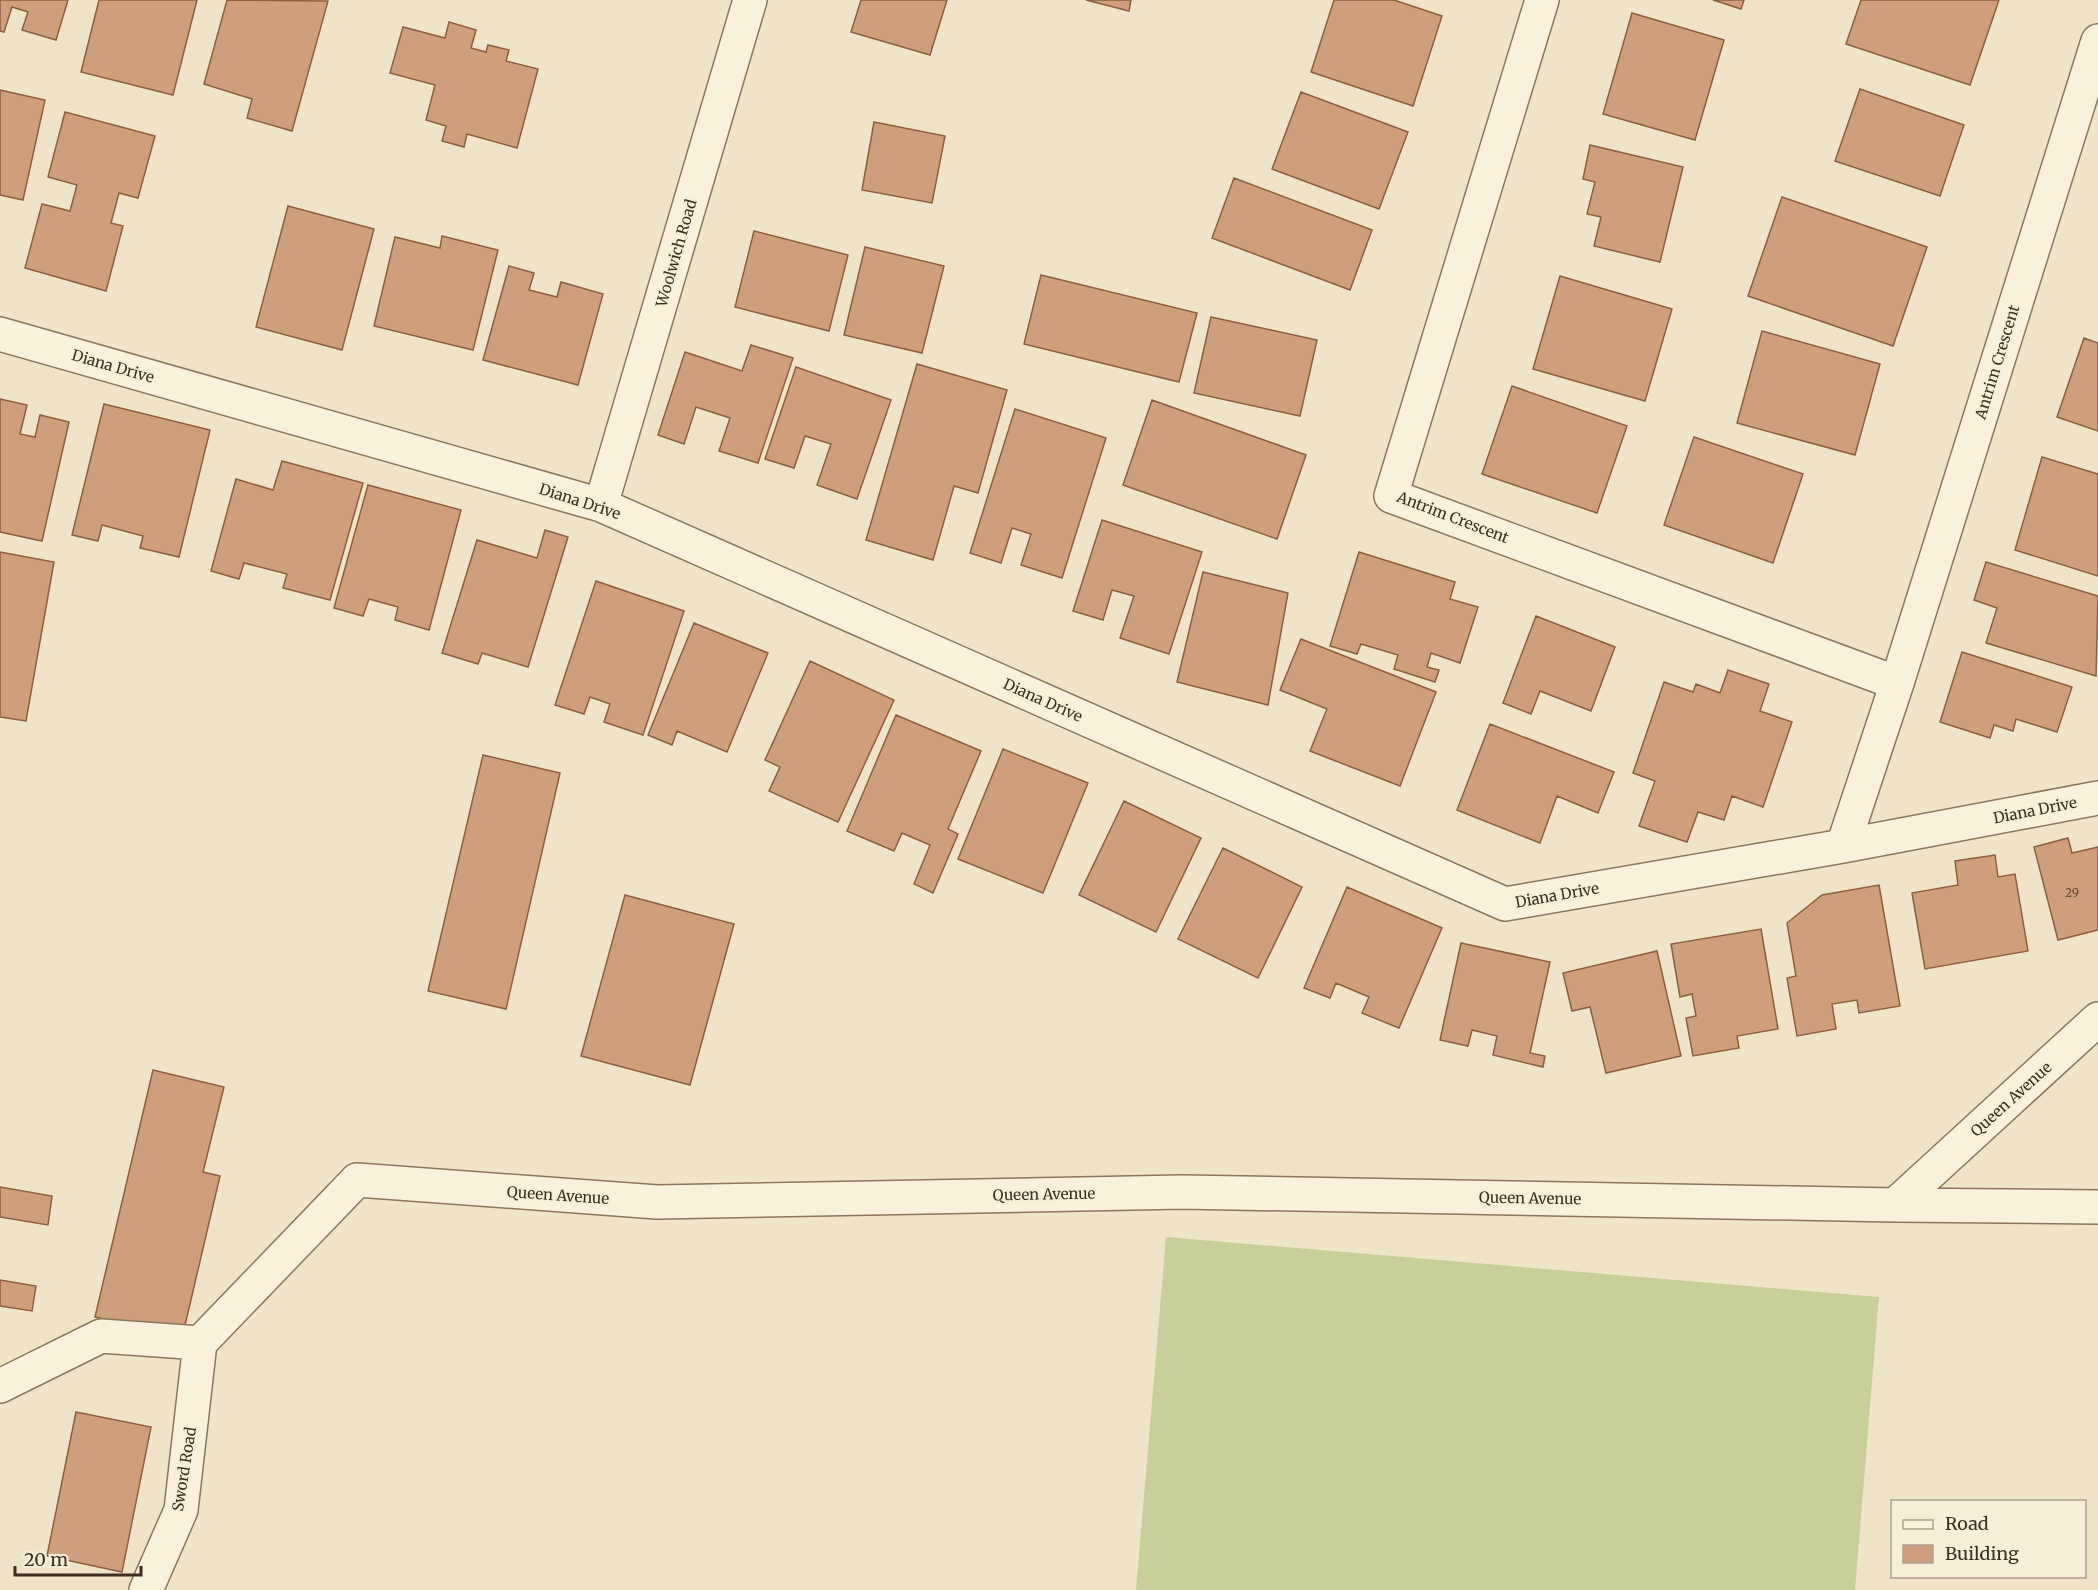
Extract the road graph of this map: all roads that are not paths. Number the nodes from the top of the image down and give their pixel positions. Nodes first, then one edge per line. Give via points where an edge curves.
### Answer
1 (1542, 0) edge
2 (747, 1) edge
3 (2098, 41) edge
4 (0, 334) edge
5 (601, 505) junction
6 (1897, 682) junction
7 (2098, 798) edge
8 (1843, 846) junction
9 (2098, 1019) edge
10 (1895, 1205) junction
11 (2098, 1207) edge
12 (200, 1343) junction
13 (0, 1386) edge
14 (146, 1590) edge

1 - 6 street, Antrim Crescent via 1391,496
2 - 5 street, Woolwich Road
3 - 6 street, Antrim Crescent
4 - 5 street, Diana Drive
5 - 8 street, Diana Drive via 1505,904
6 - 8 street, Antrim Crescent
7 - 8 street, Diana Drive
9 - 10 street, Queen Avenue
10 - 11 street
10 - 12 street, Queen Avenue via 1183,1192 657,1202 357,1180
12 - 13 street via 101,1336
12 - 14 street, Sword Road via 181,1510

